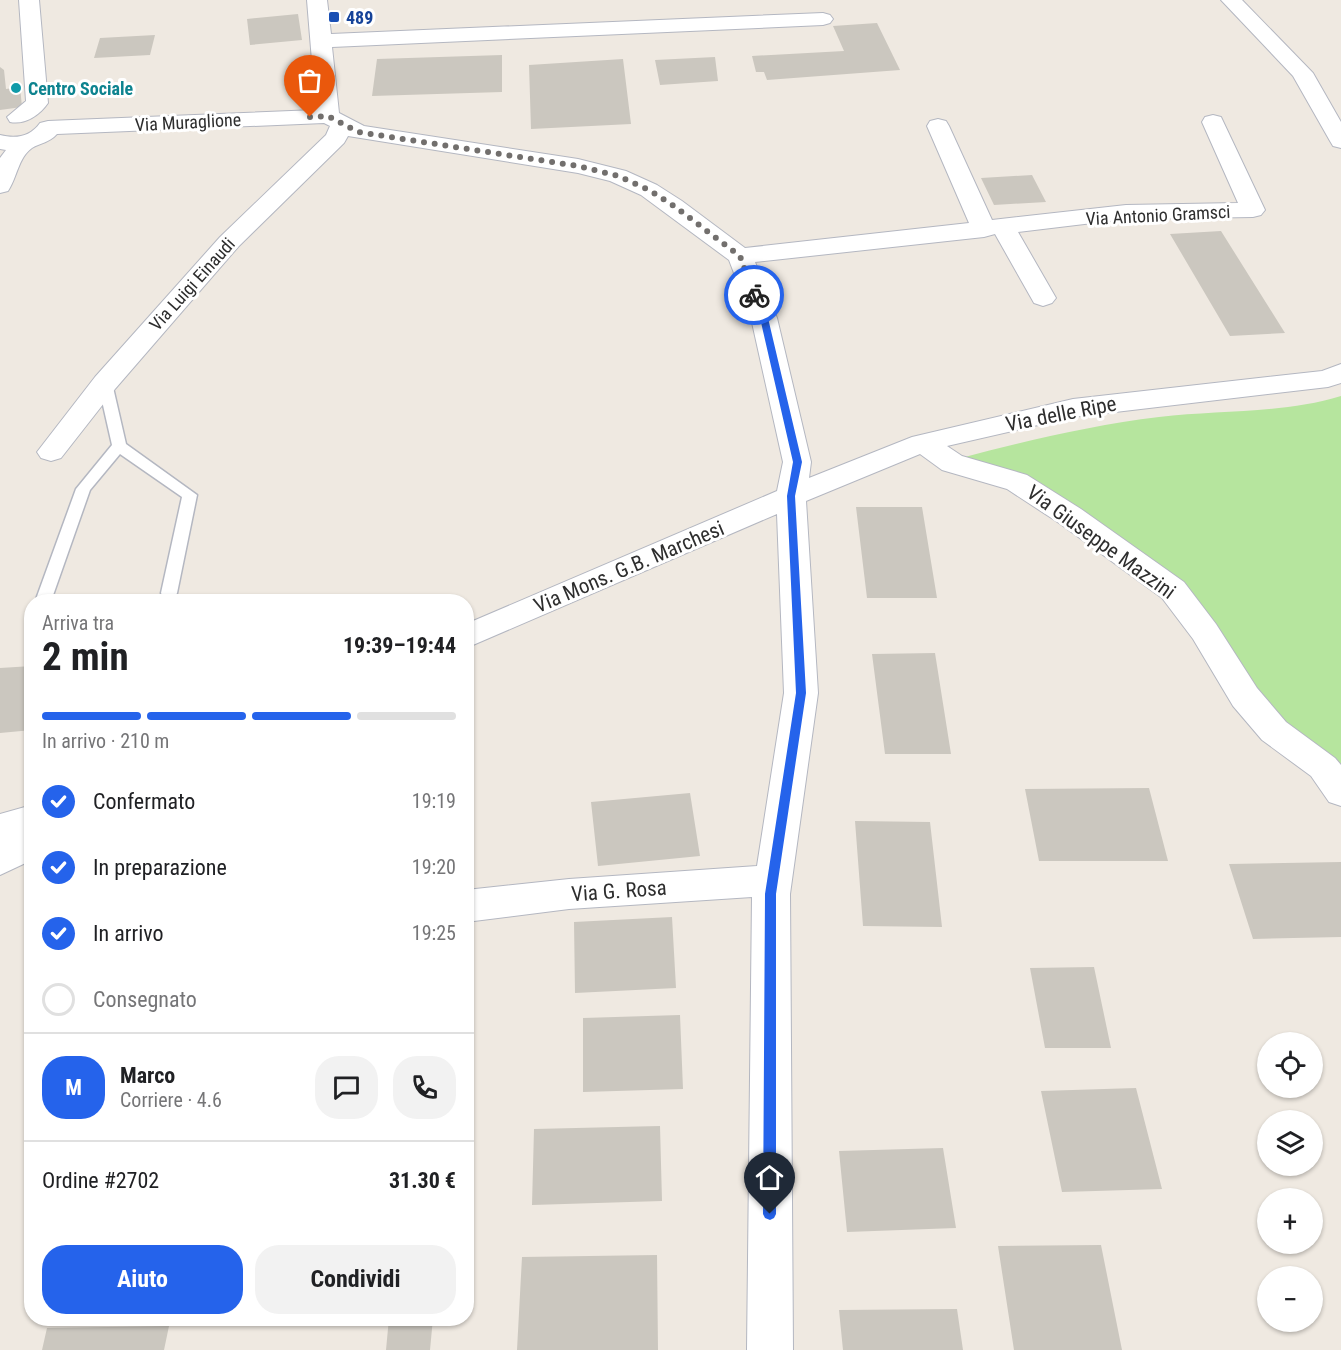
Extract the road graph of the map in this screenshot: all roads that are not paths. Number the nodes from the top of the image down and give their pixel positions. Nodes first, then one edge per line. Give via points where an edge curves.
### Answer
1 (29, 0) edge
2 (317, 0) edge
3 (1231, 0) edge
4 (823, 19) dead end
5 (320, 41) junction
6 (9, 120) edge
7 (335, 121) junction
8 (1213, 122) dead end
9 (938, 126) dead end
10 (48, 128) junction
11 (1341, 141) edge
12 (0, 142) edge
13 (24, 143) junction
14 (0, 186) edge
15 (993, 228) junction
16 (740, 256) junction
17 (1043, 298) dead end
18 (1341, 372) edge
19 (105, 383) junction
20 (922, 443) junction
21 (119, 446) junction
22 (51, 452) dead end
23 (791, 496) junction
24 (169, 593) dead end
25 (46, 594) edge
26 (474, 634) edge
27 (1341, 792) edge
28 (24, 821) edge
29 (0, 828) edge
30 (24, 846) edge
31 (0, 860) edge
32 (772, 880) junction
33 (474, 905) edge
34 (770, 1350) edge

1 - 6 street via 37,103
2 - 5 street
3 - 11 street via 1302,74
4 - 5 street
5 - 7 street
6 - 10 street via 43,119
7 - 10 street, Via Muraglione
7 - 16 street via 375,136 578,166 618,176 674,206
7 - 19 street, Via Luigi Einaudi via 336,138 229,242
8 - 15 street, Via Antonio Gramsci via 1253,210 1126,213
9 - 15 street
10 - 13 street via 39,138
12 - 13 street
13 - 14 street via 11,159
15 - 16 street, Via Antonio Gramsci
15 - 17 street
16 - 23 street via 764,318 797,462
18 - 20 street, Via delle Ripe via 1328,379 1073,408
19 - 21 lane
19 - 22 street, Via Luigi Einaudi
20 - 23 street, Via delle Ripe
20 - 27 street, Via Giuseppe Mazzini via 952,463 1017,482 1173,590 1205,632 1245,697 1274,731 1323,767
21 - 24 lane via 190,495
21 - 25 lane via 83,489
23 - 26 street, Via Mons. G.B. Marchesi
23 - 32 street via 801,693
28 - 29 street
30 - 31 street
32 - 33 street, Via G. Rosa via 569,894
32 - 34 street

